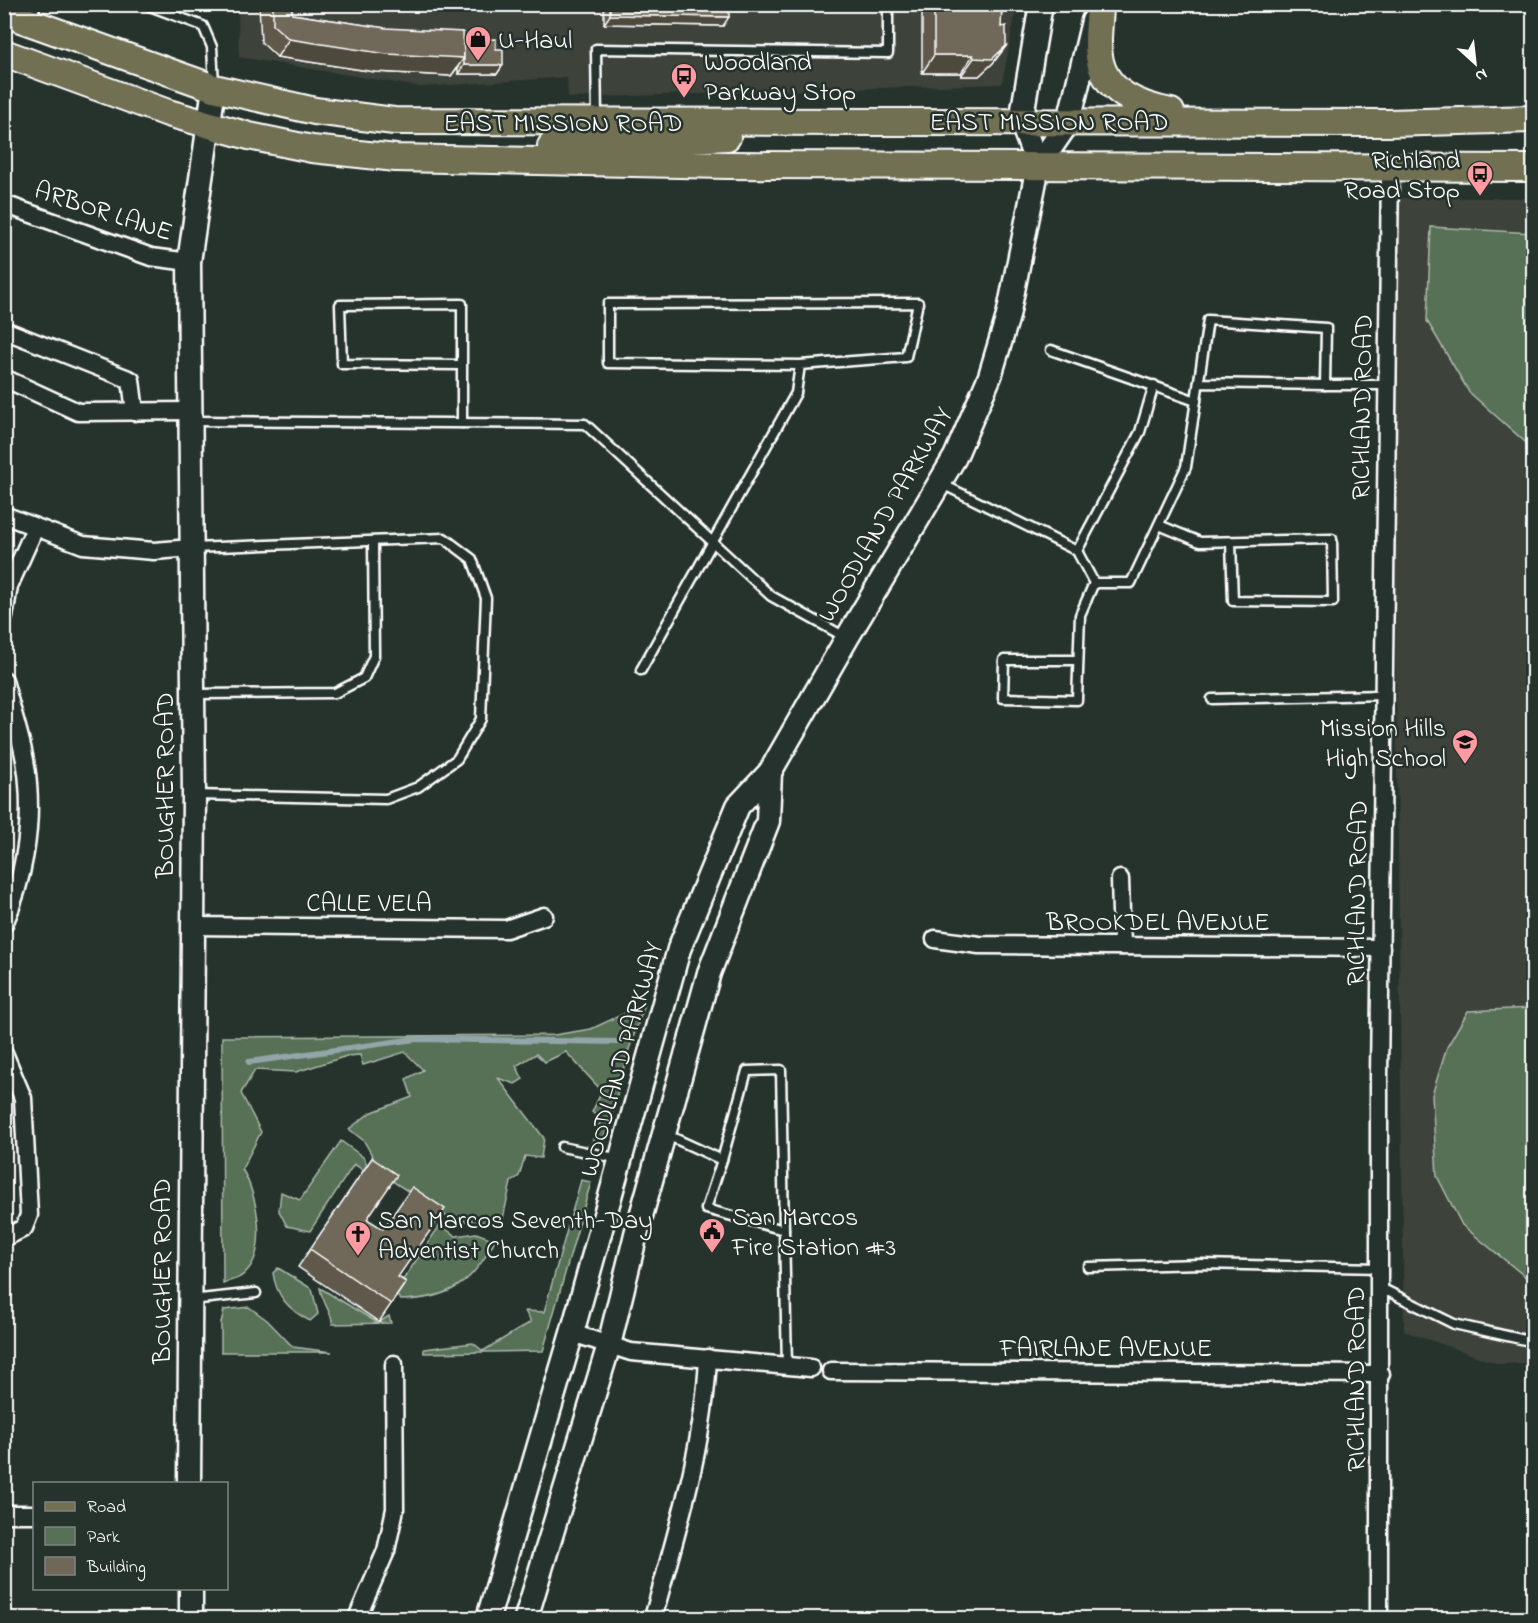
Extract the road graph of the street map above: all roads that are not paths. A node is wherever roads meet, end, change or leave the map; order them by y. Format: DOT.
graph roads {
  1 [pos="144,4"];
  2 [pos="888,4"];
  3 [pos="1041,4"];
  4 [pos="1098,4"];
  5 [pos="4,13"];
  6 [pos="33,13"];
  7 [pos="4,53"];
  8 [pos="214,88"];
  9 [pos="1533,119"];
  10 [pos="763,120"];
  11 [pos="1069,121"];
  12 [pos="597,122"];
  13 [pos="1021,122"];
  14 [pos="1218,122"];
  15 [pos="209,125"];
  16 [pos="475,160"];
  17 [pos="1038,166"];
  18 [pos="1390,168"];
  19 [pos="1533,168"];
  20 [pos="4,204"];
  21 [pos="189,262"];
  22 [pos="4,330"];
  23 [pos="1051,350"];
  24 [pos="462,365"];
  25 [pos="800,365"];
  26 [pos="4,378"];
  27 [pos="1199,383"];
  28 [pos="1154,385"];
  29 [pos="1325,385"];
  30 [pos="1387,385"];
  31 [pos="1196,401"];
  32 [pos="135,412"];
  33 [pos="191,416"];
  34 [pos="462,423"];
  35 [pos="940,483"];
  36 [pos="4,515"];
  37 [pos="1159,525"];
  38 [pos="35,528"];
  39 [pos="373,542"];
  40 [pos="1231,542"];
  41 [pos="714,543"];
  42 [pos="192,548"];
  43 [pos="1077,551"];
  44 [pos="1094,583"];
  45 [pos="4,617"];
  46 [pos="847,638"];
  47 [pos="1078,660"];
  48 [pos="641,670"];
  49 [pos="4,680"];
  50 [pos="193,694"];
  51 [pos="1384,695"];
  52 [pos="1212,699"];
  53 [pos="770,772"];
  54 [pos="194,795"];
  55 [pos="1120,879"];
  56 [pos="544,916"];
  57 [pos="4,924"];
  58 [pos="192,926"];
  59 [pos="935,939"];
  60 [pos="1122,946"];
  61 [pos="1381,948"];
  62 [pos="4,1053"];
  63 [pos="665,1134"];
  64 [pos="562,1147"];
  65 [pos="621,1159"];
  66 [pos="722,1160"];
  67 [pos="784,1230"];
  68 [pos="4,1238"];
  69 [pos="1088,1267"];
  70 [pos="1381,1268"];
  71 [pos="1381,1288"];
  72 [pos="256,1293"];
  73 [pos="190,1300"];
  74 [pos="572,1333"];
  75 [pos="1533,1342"];
  76 [pos="609,1345"];
  77 [pos="708,1358"];
  78 [pos="394,1364"];
  79 [pos="788,1366"];
  80 [pos="811,1368"];
  81 [pos="831,1371"];
  82 [pos="1381,1374"];
  83 [pos="189,1482"];
  84 [pos="4,1514"];
  85 [pos="33,1514"];
  86 [pos="190,1590"];
  87 [pos="191,1618"];
  88 [pos="357,1618"];
  89 [pos="488,1618"];
  90 [pos="526,1618"];
  91 [pos="653,1618"];
  92 [pos="1379,1618"];
  1 -- 8 [label="lane"];
  2 -- 12 [label="lane"];
  3 -- 13 [label="main road"];
  4 -- 11 [label="main road, WOODLAND PARKWAY"];
  4 -- 14 [label="main road"];
  5 -- 6 [label="main road, EAST MISSION ROAD"];
  6 -- 8 [label="main road, EAST MISSION ROAD"];
  7 -- 15 [label="main road, EAST MISSION ROAD"];
  8 -- 12 [label="main road, EAST MISSION ROAD"];
  8 -- 15 [label="main road, BOUGHER ROAD"];
  9 -- 14 [label="main road, EAST MISSION ROAD"];
  10 -- 12 [label="main road, EAST MISSION ROAD"];
  10 -- 13 [label="main road, EAST MISSION ROAD"];
  10 -- 16 [label="main road"];
  11 -- 13 [label="main road, EAST MISSION ROAD"];
  11 -- 14 [label="main road, EAST MISSION ROAD"];
  11 -- 17 [label="main road, WOODLAND PARKWAY"];
  13 -- 17 [label="main road"];
  15 -- 16 [label="main road, EAST MISSION ROAD"];
  15 -- 21 [label="main road, BOUGHER ROAD"];
  16 -- 17 [label="main road, EAST MISSION ROAD"];
  17 -- 18 [label="main road, EAST MISSION ROAD"];
  17 -- 35 [label="main road, WOODLAND PARKWAY"];
  18 -- 19 [label="main road, EAST MISSION ROAD"];
  18 -- 30 [label="street, RICHLAND ROAD"];
  20 -- 21 [label="street, ARBOR LANE"];
  21 -- 33 [label="main road, BOUGHER ROAD"];
  22 -- 32 [label="street"];
  23 -- 28 [label="lane"];
  24 -- 24 [label="lane"];
  24 -- 34 [label="lane"];
  25 -- 25 [label="lane"];
  25 -- 41 [label="lane"];
  26 -- 32 [label="street"];
  27 -- 29 [label="lane"];
  27 -- 29 [label="lane"];
  27 -- 31 [label="lane"];
  28 -- 31 [label="lane"];
  28 -- 43 [label="lane"];
  29 -- 30 [label="lane"];
  30 -- 51 [label="street, RICHLAND ROAD"];
  31 -- 37 [label="lane"];
  32 -- 33 [label="street"];
  33 -- 34 [label="lane"];
  33 -- 42 [label="main road, BOUGHER ROAD"];
  34 -- 41 [label="lane"];
  35 -- 43 [label="lane"];
  35 -- 46 [label="main road, WOODLAND PARKWAY"];
  36 -- 38 [label="street"];
  37 -- 40 [label="lane"];
  37 -- 44 [label="lane"];
  38 -- 42 [label="street"];
  38 -- 45 [label="street"];
  39 -- 42 [label="lane"];
  39 -- 50 [label="lane"];
  39 -- 54 [label="lane"];
  40 -- 40 [label="lane"];
  41 -- 46 [label="lane"];
  41 -- 48 [label="lane"];
  42 -- 50 [label="main road, BOUGHER ROAD"];
  43 -- 44 [label="lane"];
  44 -- 47 [label="lane"];
  46 -- 53 [label="main road, WOODLAND PARKWAY"];
  47 -- 47 [label="lane"];
  49 -- 57 [label="street"];
  50 -- 54 [label="main road, BOUGHER ROAD"];
  51 -- 52 [label="lane"];
  51 -- 61 [label="street, RICHLAND ROAD"];
  53 -- 63 [label="main road, WOODLAND PARKWAY"];
  53 -- 65 [label="main road, WOODLAND PARKWAY"];
  54 -- 58 [label="main road, BOUGHER ROAD"];
  55 -- 60 [label="street"];
  56 -- 58 [label="street, CALLE VELA"];
  58 -- 73 [label="main road, BOUGHER ROAD"];
  59 -- 60 [label="street, BROOKDEL AVENUE"];
  60 -- 61 [label="street, BROOKDEL AVENUE"];
  61 -- 70 [label="street, RICHLAND ROAD"];
  62 -- 68 [label="street"];
  63 -- 66 [label="lane"];
  63 -- 76 [label="main road, WOODLAND PARKWAY"];
  64 -- 65 [label="lane"];
  65 -- 74 [label="main road, WOODLAND PARKWAY"];
  66 -- 67 [label="lane"];
  66 -- 67 [label="lane"];
  67 -- 79 [label="lane"];
  69 -- 70 [label="lane"];
  70 -- 71 [label="street, RICHLAND ROAD"];
  71 -- 75 [label="lane"];
  71 -- 82 [label="street, RICHLAND ROAD"];
  72 -- 73 [label="lane"];
  73 -- 83 [label="main road, BOUGHER ROAD"];
  74 -- 76 [label="street"];
  74 -- 89 [label="main road, WOODLAND PARKWAY"];
  76 -- 77 [label="street"];
  76 -- 90 [label="main road, WOODLAND PARKWAY"];
  77 -- 79 [label="street"];
  77 -- 91 [label="street"];
  78 -- 88 [label="street"];
  79 -- 80 [label="street"];
  81 -- 82 [label="street, FAIRLANE AVENUE"];
  82 -- 92 [label="street, RICHLAND ROAD"];
  84 -- 85 [label="street"];
  86 -- 87 [label="main road"];
}
